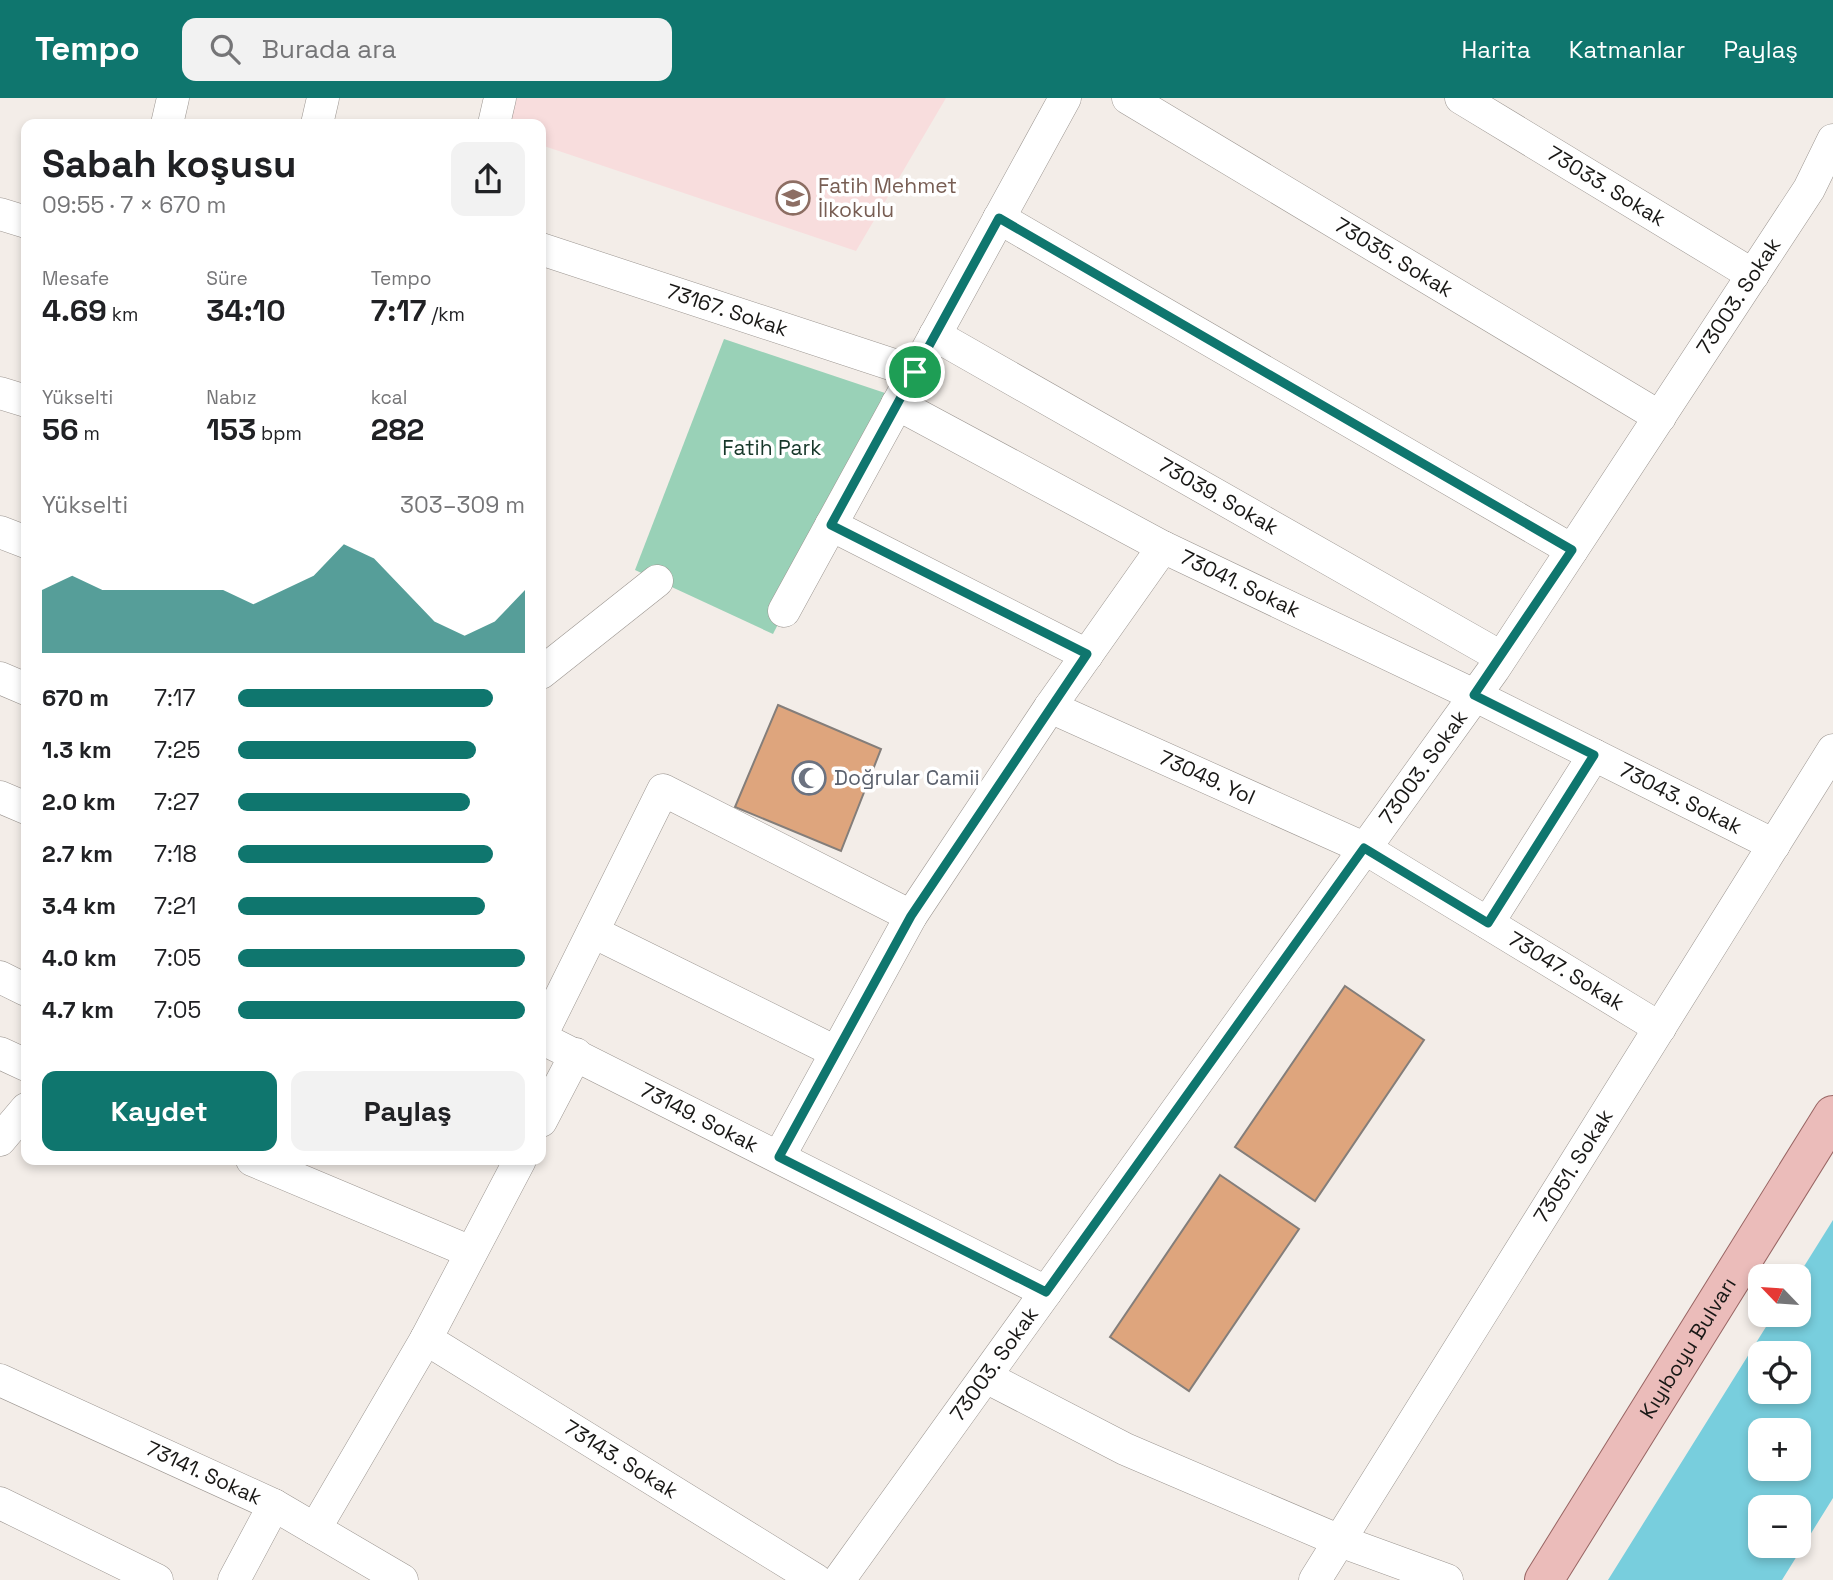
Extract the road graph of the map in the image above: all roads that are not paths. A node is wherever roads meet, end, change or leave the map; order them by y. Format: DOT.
graph roads {
  1 [pos="173,98"];
  2 [pos="323,98"];
  3 [pos="500,98"];
  4 [pos="1065,98"];
  5 [pos="1128,98"];
  6 [pos="1461,98"];
  7 [pos="168,119"];
  8 [pos="318,119"];
  9 [pos="495,119"];
  10 [pos="1833,140"];
  11 [pos="1821,195"];
  12 [pos="0,214"];
  13 [pos="999,218"];
  14 [pos="21,220"];
  15 [pos="546,251"];
  16 [pos="1753,275"];
  17 [pos="935,335"];
  18 [pos="915,372"];
  19 [pos="0,393"];
  20 [pos="21,399"];
  21 [pos="897,404"];
  22 [pos="1660,417"];
  23 [pos="831,525"];
  24 [pos="0,532"];
  25 [pos="21,540"];
  26 [pos="1163,547"];
  27 [pos="1572,550"];
  28 [pos="657,581"];
  29 [pos="784,611"];
  30 [pos="1087,654"];
  31 [pos="1501,657"];
  32 [pos="546,669"];
  33 [pos="0,678"];
  34 [pos="21,687"];
  35 [pos="1474,695"];
  36 [pos="1050,706"];
  37 [pos="1833,750"];
  38 [pos="1594,755"];
  39 [pos="0,797"];
  40 [pos="21,806"];
  41 [pos="1774,845"];
  42 [pos="1364,848"];
  43 [pos="911,916"];
  44 [pos="1488,923"];
  45 [pos="593,932"];
  46 [pos="0,977"];
  47 [pos="21,988"];
  48 [pos="546,1027"];
  49 [pos="1660,1028"];
  50 [pos="546,1039"];
  51 [pos="836,1052"];
  52 [pos="0,1053"];
  53 [pos="576,1054"];
  54 [pos="21,1063"];
  55 [pos="546,1111"];
  56 [pos="21,1115"];
  57 [pos="1833,1115"];
  58 [pos="0,1140"];
  59 [pos="779,1157"];
  60 [pos="264,1165"];
  61 [pos="517,1165"];
  62 [pos="471,1252"];
  63 [pos="1046,1292"];
  64 [pos="426,1339"];
  65 [pos="986,1377"];
  66 [pos="0,1380"];
  67 [pos="0,1503"];
  68 [pos="274,1505"];
  69 [pos="315,1529"];
  70 [pos="1340,1541"];
  71 [pos="157,1580"];
  72 [pos="234,1580"];
  73 [pos="402,1580"];
  74 [pos="816,1580"];
  75 [pos="839,1580"];
  76 [pos="1315,1580"];
  77 [pos="1447,1580"];
  78 [pos="1544,1580"];
  1 -- 7 [label="street"];
  2 -- 8 [label="street"];
  3 -- 9 [label="street"];
  4 -- 13 [label="street"];
  5 -- 22 [label="street, 73035. Sokak"];
  6 -- 16 [label="street, 73033. Sokak"];
  10 -- 11 [label="street, 73003. Sokak"];
  11 -- 16 [label="street, 73003. Sokak"];
  12 -- 14 [label="street"];
  13 -- 17 [label="street"];
  13 -- 27 [label="street"];
  15 -- 18 [label="street, 73167. Sokak"];
  16 -- 22 [label="street, 73003. Sokak"];
  17 -- 18 [label="street"];
  17 -- 31 [label="street, 73039. Sokak"];
  18 -- 21 [label="street"];
  19 -- 20 [label="street"];
  21 -- 23 [label="street"];
  21 -- 26 [label="street"];
  22 -- 27 [label="street, 73003. Sokak"];
  23 -- 29 [label="street"];
  23 -- 30 [label="street"];
  24 -- 25 [label="street"];
  26 -- 30 [label="street, 73041. Sokak"];
  26 -- 35 [label="street, 73041. Sokak"];
  27 -- 31 [label="street, 73003. Sokak"];
  28 -- 32 [label="street"];
  30 -- 36 [label="street, 73041. Sokak"];
  31 -- 35 [label="street, 73003. Sokak"];
  33 -- 34 [label="street"];
  35 -- 38 [label="street, 73043. Sokak"];
  35 -- 42 [label="street, 73003. Sokak"];
  36 -- 42 [label="street, 73049. Yol"];
  36 -- 43 [label="street, 73041. Sokak"];
  37 -- 41 [label="street, 73051. Sokak"];
  38 -- 41 [label="street, 73043. Sokak"];
  38 -- 44 [label="street"];
  39 -- 40 [label="street"];
  41 -- 49 [label="street, 73051. Sokak"];
  42 -- 44 [label="street, 73047. Sokak"];
  42 -- 63 [label="street, 73003. Sokak"];
  43 -- 45 [label="street"];
  43 -- 51 [label="street, 73041. Sokak"];
  44 -- 49 [label="street, 73047. Sokak"];
  45 -- 48 [label="street"];
  45 -- 51 [label="street"];
  46 -- 47 [label="street"];
  49 -- 70 [label="street, 73051. Sokak"];
  50 -- 53 [label="street, 73149. Sokak"];
  51 -- 59 [label="street, 73041. Sokak"];
  52 -- 54 [label="street"];
  53 -- 55 [label="street"];
  53 -- 59 [label="street, 73149. Sokak"];
  56 -- 58 [label="street"];
  57 -- 78 [label="main road, Kıyıboyu Bulvarı"];
  59 -- 63 [label="street, 73149. Sokak"];
  60 -- 62 [label="street"];
  61 -- 62 [label="street"];
  62 -- 64 [label="street"];
  63 -- 65 [label="street, 73003. Sokak"];
  64 -- 69 [label="street"];
  64 -- 74 [label="street, 73143. Sokak"];
  65 -- 70 [label="street"];
  65 -- 75 [label="street, 73003. Sokak"];
  66 -- 68 [label="street, 73141. Sokak"];
  67 -- 71 [label="street"];
  68 -- 69 [label="street, 73141. Sokak"];
  68 -- 72 [label="street"];
  69 -- 73 [label="street, 73141. Sokak"];
  70 -- 76 [label="street, 73051. Sokak"];
  70 -- 77 [label="street"];
}
